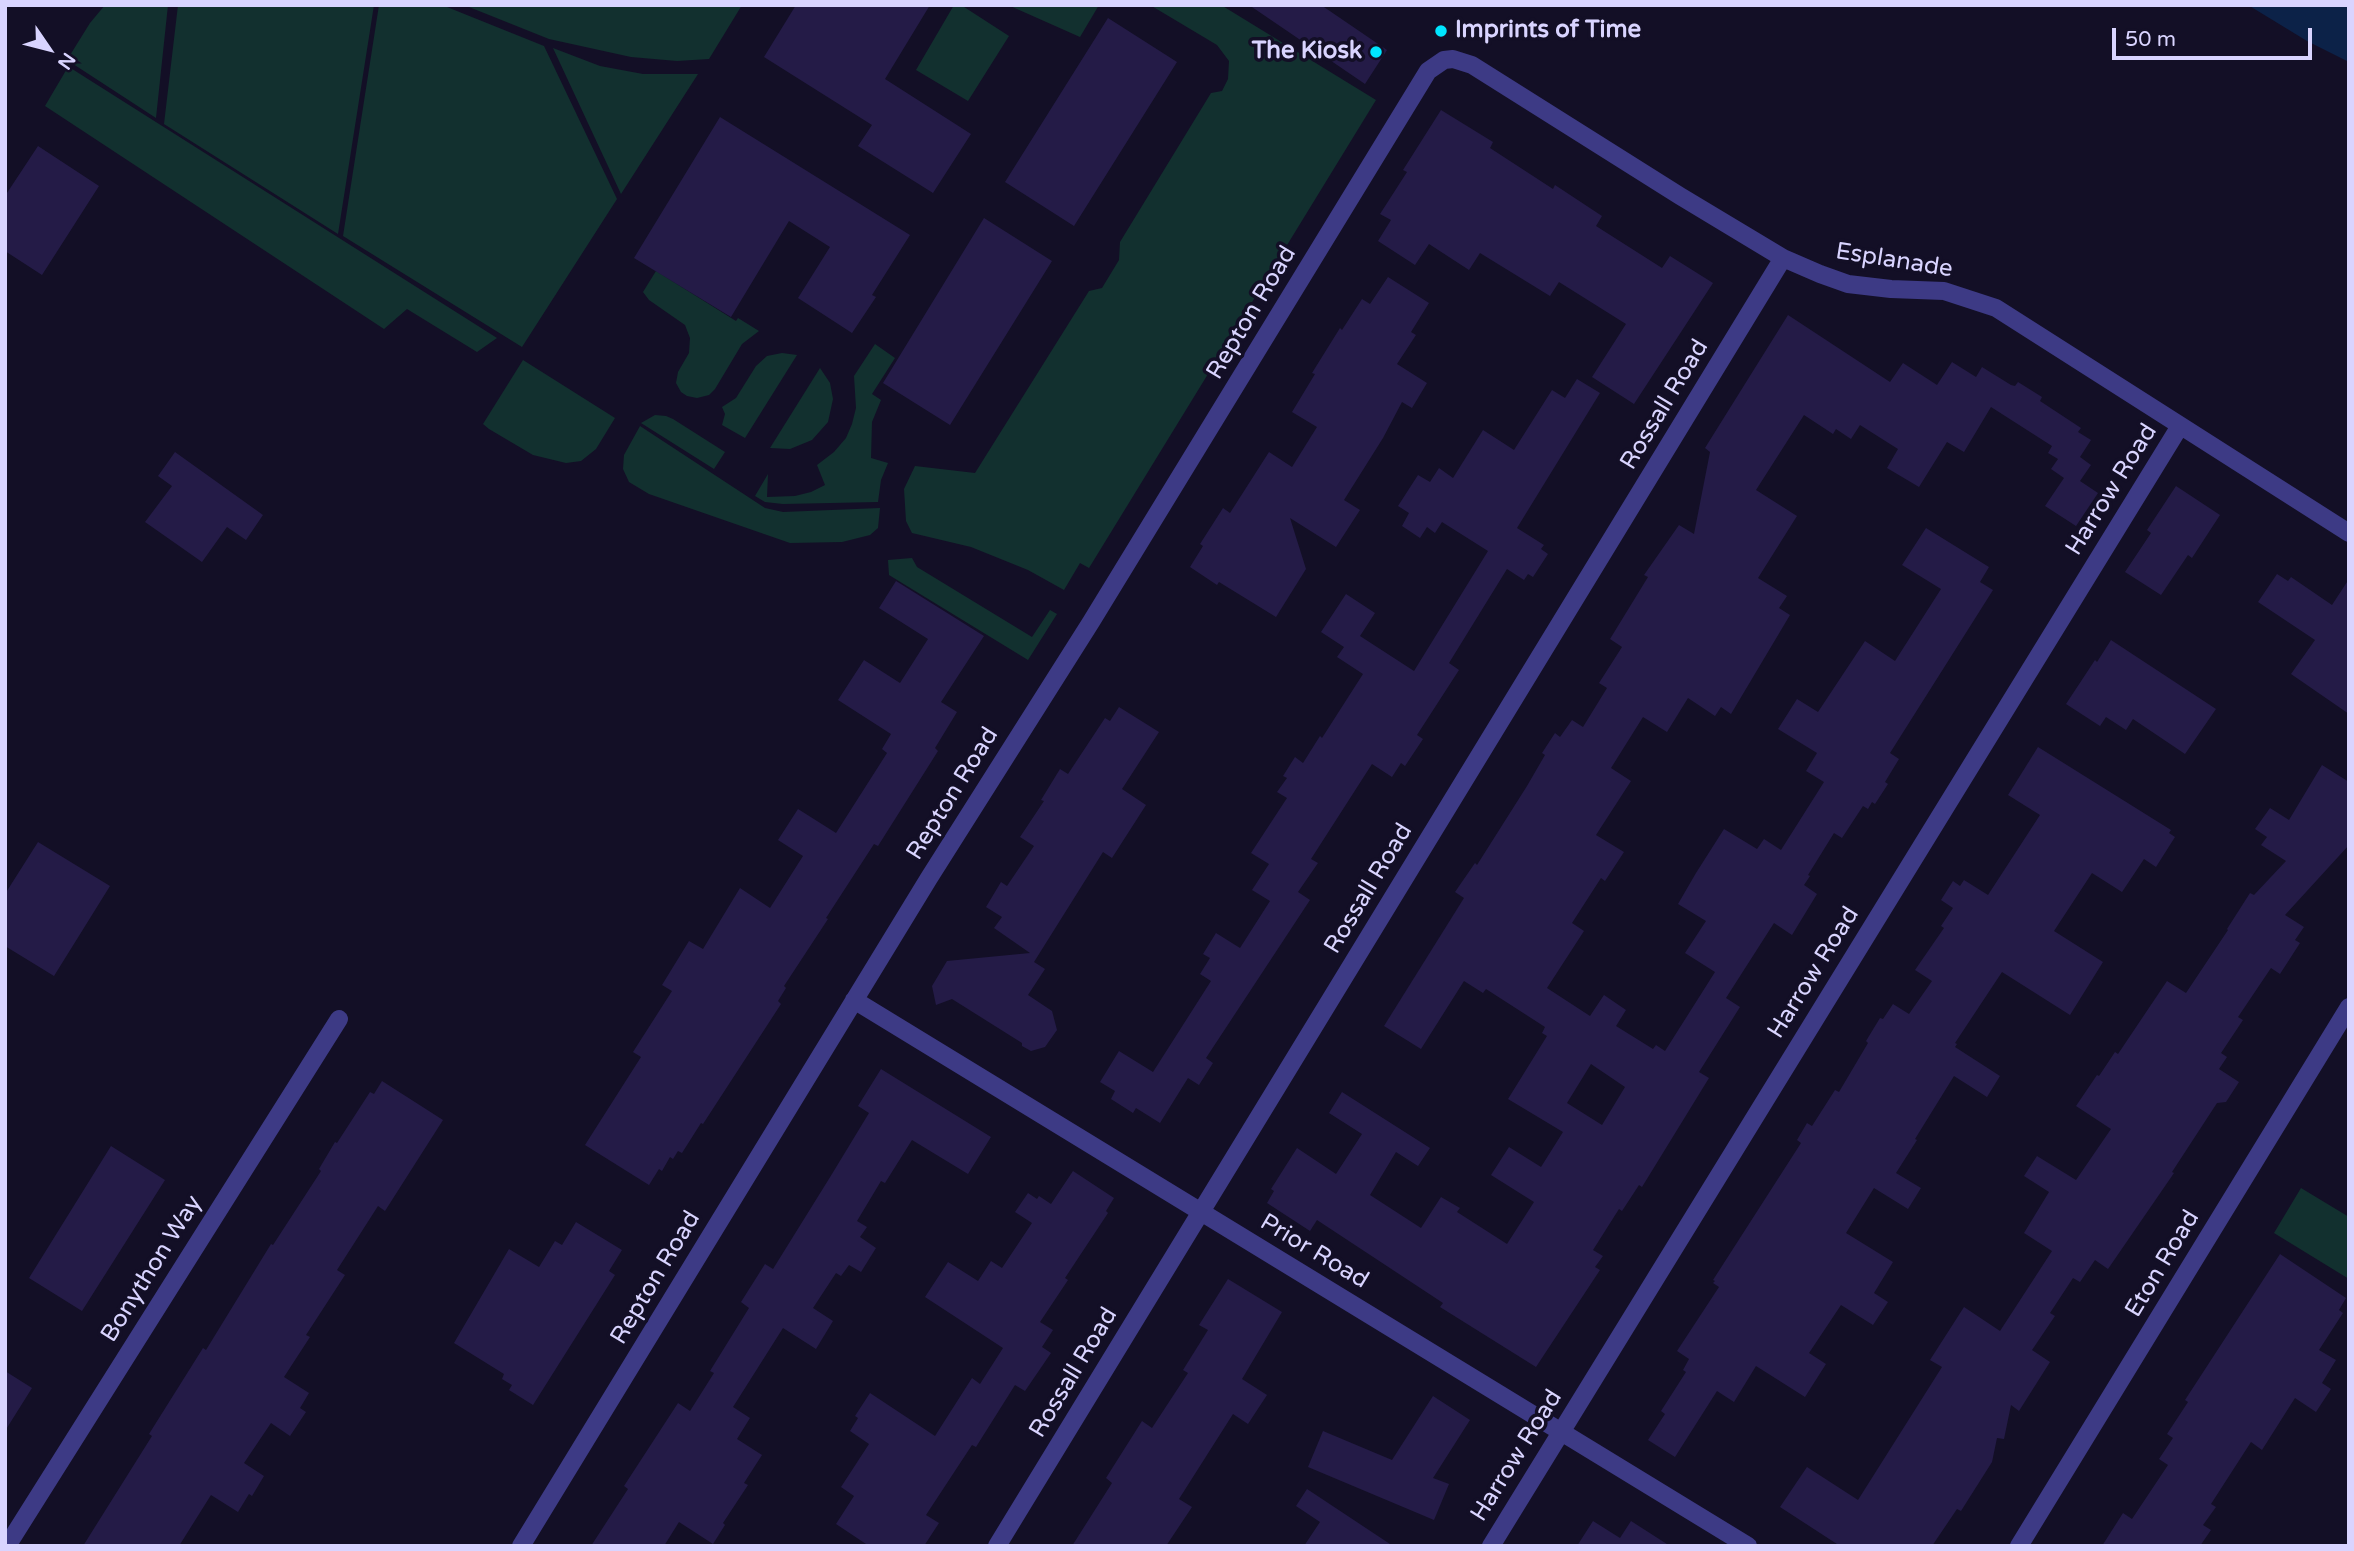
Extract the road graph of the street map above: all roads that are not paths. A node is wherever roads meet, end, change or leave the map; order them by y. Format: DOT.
graph roads {
  1 [pos="1429,71"];
  2 [pos="1783,258"];
  3 [pos="2180,426"];
  4 [pos="2349,533"];
  5 [pos="854,1000"];
  6 [pos="2349,1007"];
  7 [pos="338,1019"];
  8 [pos="1200,1212"];
  9 [pos="1561,1432"];
  10 [pos="7,1546"];
  11 [pos="521,1546"];
  12 [pos="997,1546"];
  13 [pos="1491,1546"];
  14 [pos="1748,1546"];
  15 [pos="2020,1546"];
  1 -- 2 [label="street, Esplanade"];
  1 -- 5 [label="street, Repton Road"];
  2 -- 3 [label="street, Esplanade"];
  2 -- 8 [label="street, Rossall Road"];
  3 -- 4 [label="street, Esplanade"];
  3 -- 9 [label="street, Harrow Road"];
  5 -- 8 [label="street, Prior Road"];
  5 -- 11 [label="street, Repton Road"];
  6 -- 15 [label="street, Eton Road"];
  7 -- 10 [label="street, Bonython Way"];
  8 -- 9 [label="street, Prior Road"];
  8 -- 12 [label="street, Rossall Road"];
  9 -- 13 [label="street, Harrow Road"];
  9 -- 14 [label="street, Prior Road"];
}
